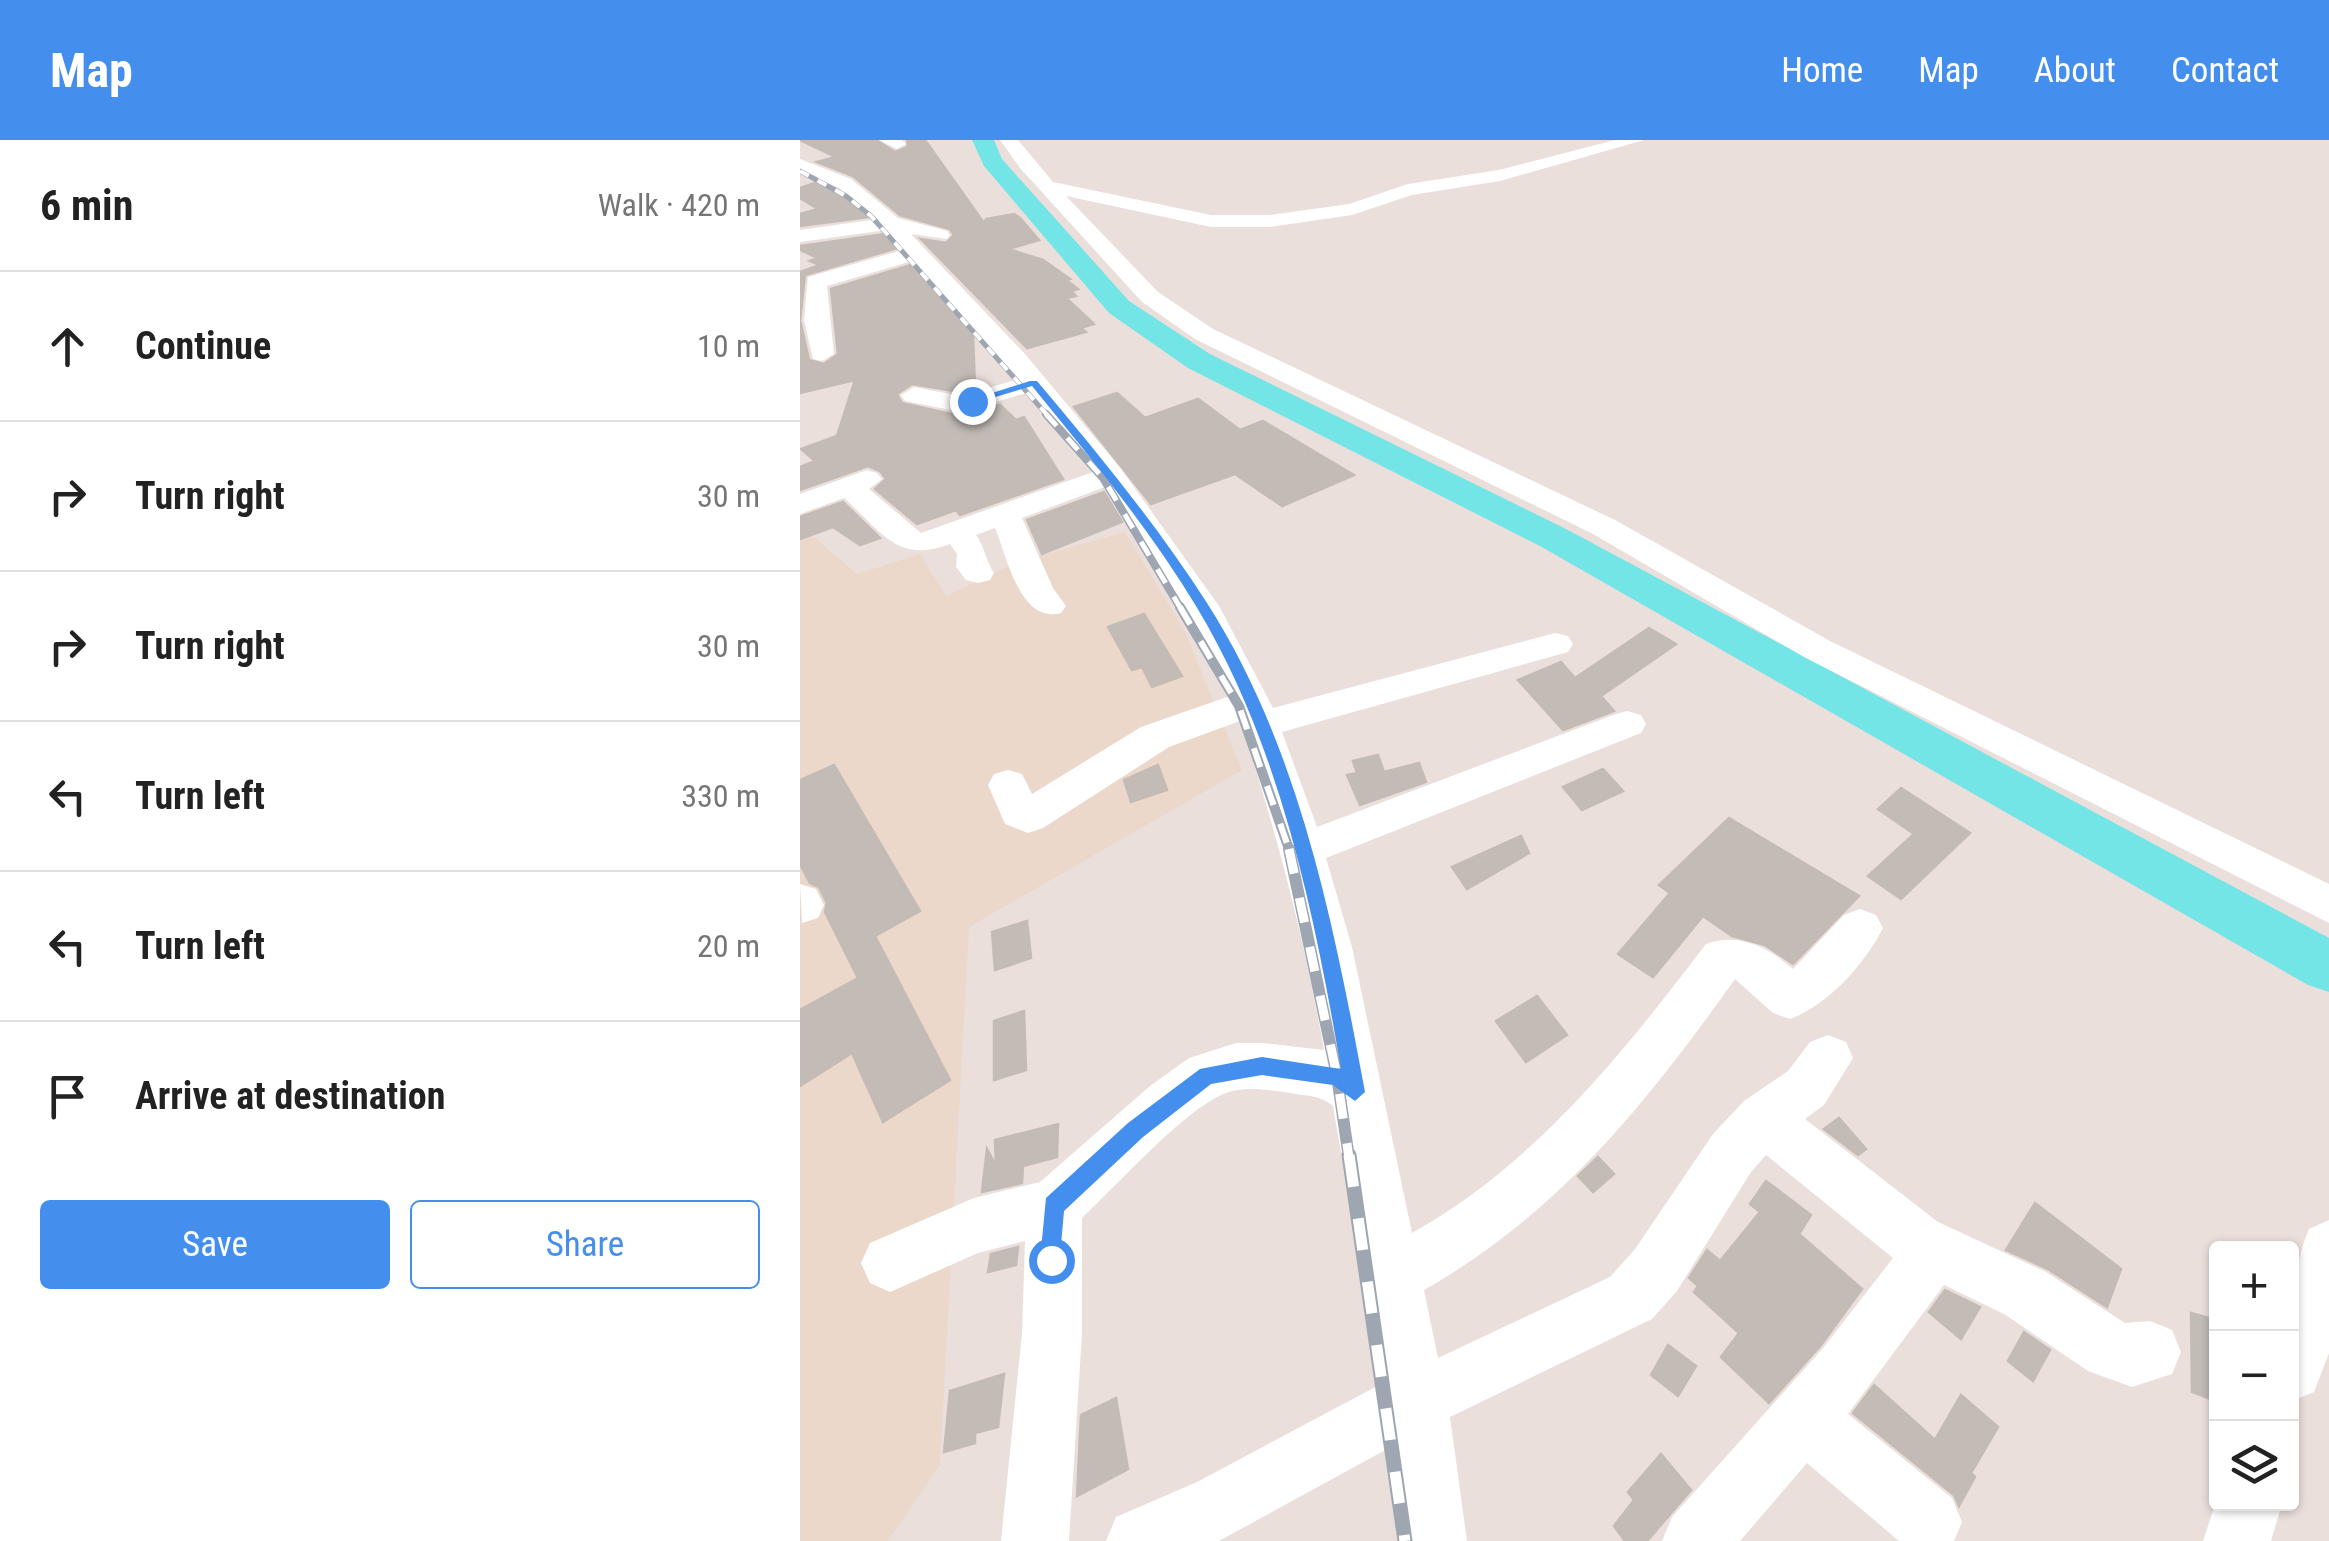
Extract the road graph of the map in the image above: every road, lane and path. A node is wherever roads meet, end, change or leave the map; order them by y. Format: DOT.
graph roads {
  1 [pos="1009,140"];
  2 [pos="1636,140"];
  3 [pos="800,164"];
  4 [pos="1047,186"];
  5 [pos="800,236"];
  6 [pos="916,237"];
  7 [pos="808,322"];
  8 [pos="822,354"];
  9 [pos="1034,383"];
  10 [pos="914,394"];
  11 [pos="1110,475"];
  12 [pos="802,501"];
  13 [pos="1005,514"];
  14 [pos="958,532"];
  15 [pos="978,573"];
  16 [pos="1049,606"];
  17 [pos="1554,644"];
  18 [pos="1256,713"];
  19 [pos="1628,724"];
  20 [pos="1008,785"];
  21 [pos="1302,850"];
  22 [pos="2329,905"];
  23 [pos="1860,928"];
  24 [pos="1828,1058"];
  25 [pos="1355,1092"];
  26 [pos="1763,1119"];
  27 [pos="1054,1206"];
  28 [pos="2329,1249"];
  29 [pos="1934,1251"];
  30 [pos="890,1263"];
  31 [pos="1390,1277"];
  32 [pos="2150,1352"];
  33 [pos="2299,1352"];
  34 [pos="1416,1402"];
  35 [pos="1803,1418"];
  36 [pos="2247,1511"];
  37 [pos="1928,1522"];
  38 [pos="1036,1541"];
  39 [pos="1140,1541"];
  40 [pos="1433,1541"];
  41 [pos="1696,1541"];
  42 [pos="2236,1541"];
  1 -- 4 [label="street"];
  2 -- 4 [label="street"];
  3 -- 6 [label="street"];
  4 -- 22 [label="street"];
  5 -- 6 [label="street"];
  6 -- 7 [label="street"];
  6 -- 9 [label="street"];
  7 -- 8 [label="street"];
  9 -- 10 [label="street"];
  9 -- 11 [label="street"];
  11 -- 13 [label="street"];
  11 -- 18 [label="street"];
  12 -- 14 [label="street"];
  13 -- 14 [label="street"];
  13 -- 16 [label="street"];
  14 -- 15 [label="street"];
  17 -- 18 [label="street"];
  18 -- 20 [label="street"];
  18 -- 21 [label="street"];
  19 -- 21 [label="street"];
  21 -- 25 [label="street"];
  23 -- 31 [label="street"];
  24 -- 26 [label="street"];
  25 -- 27 [label="street"];
  25 -- 31 [label="street"];
  26 -- 29 [label="street"];
  26 -- 34 [label="street"];
  27 -- 30 [label="street"];
  27 -- 38 [label="street"];
  28 -- 33 [label="street"];
  29 -- 32 [label="street"];
  29 -- 35 [label="street"];
  31 -- 34 [label="street"];
  34 -- 39 [label="street"];
  34 -- 40 [label="street"];
  35 -- 37 [label="street"];
  35 -- 41 [label="street"];
  36 -- 42 [label="street"];
}
